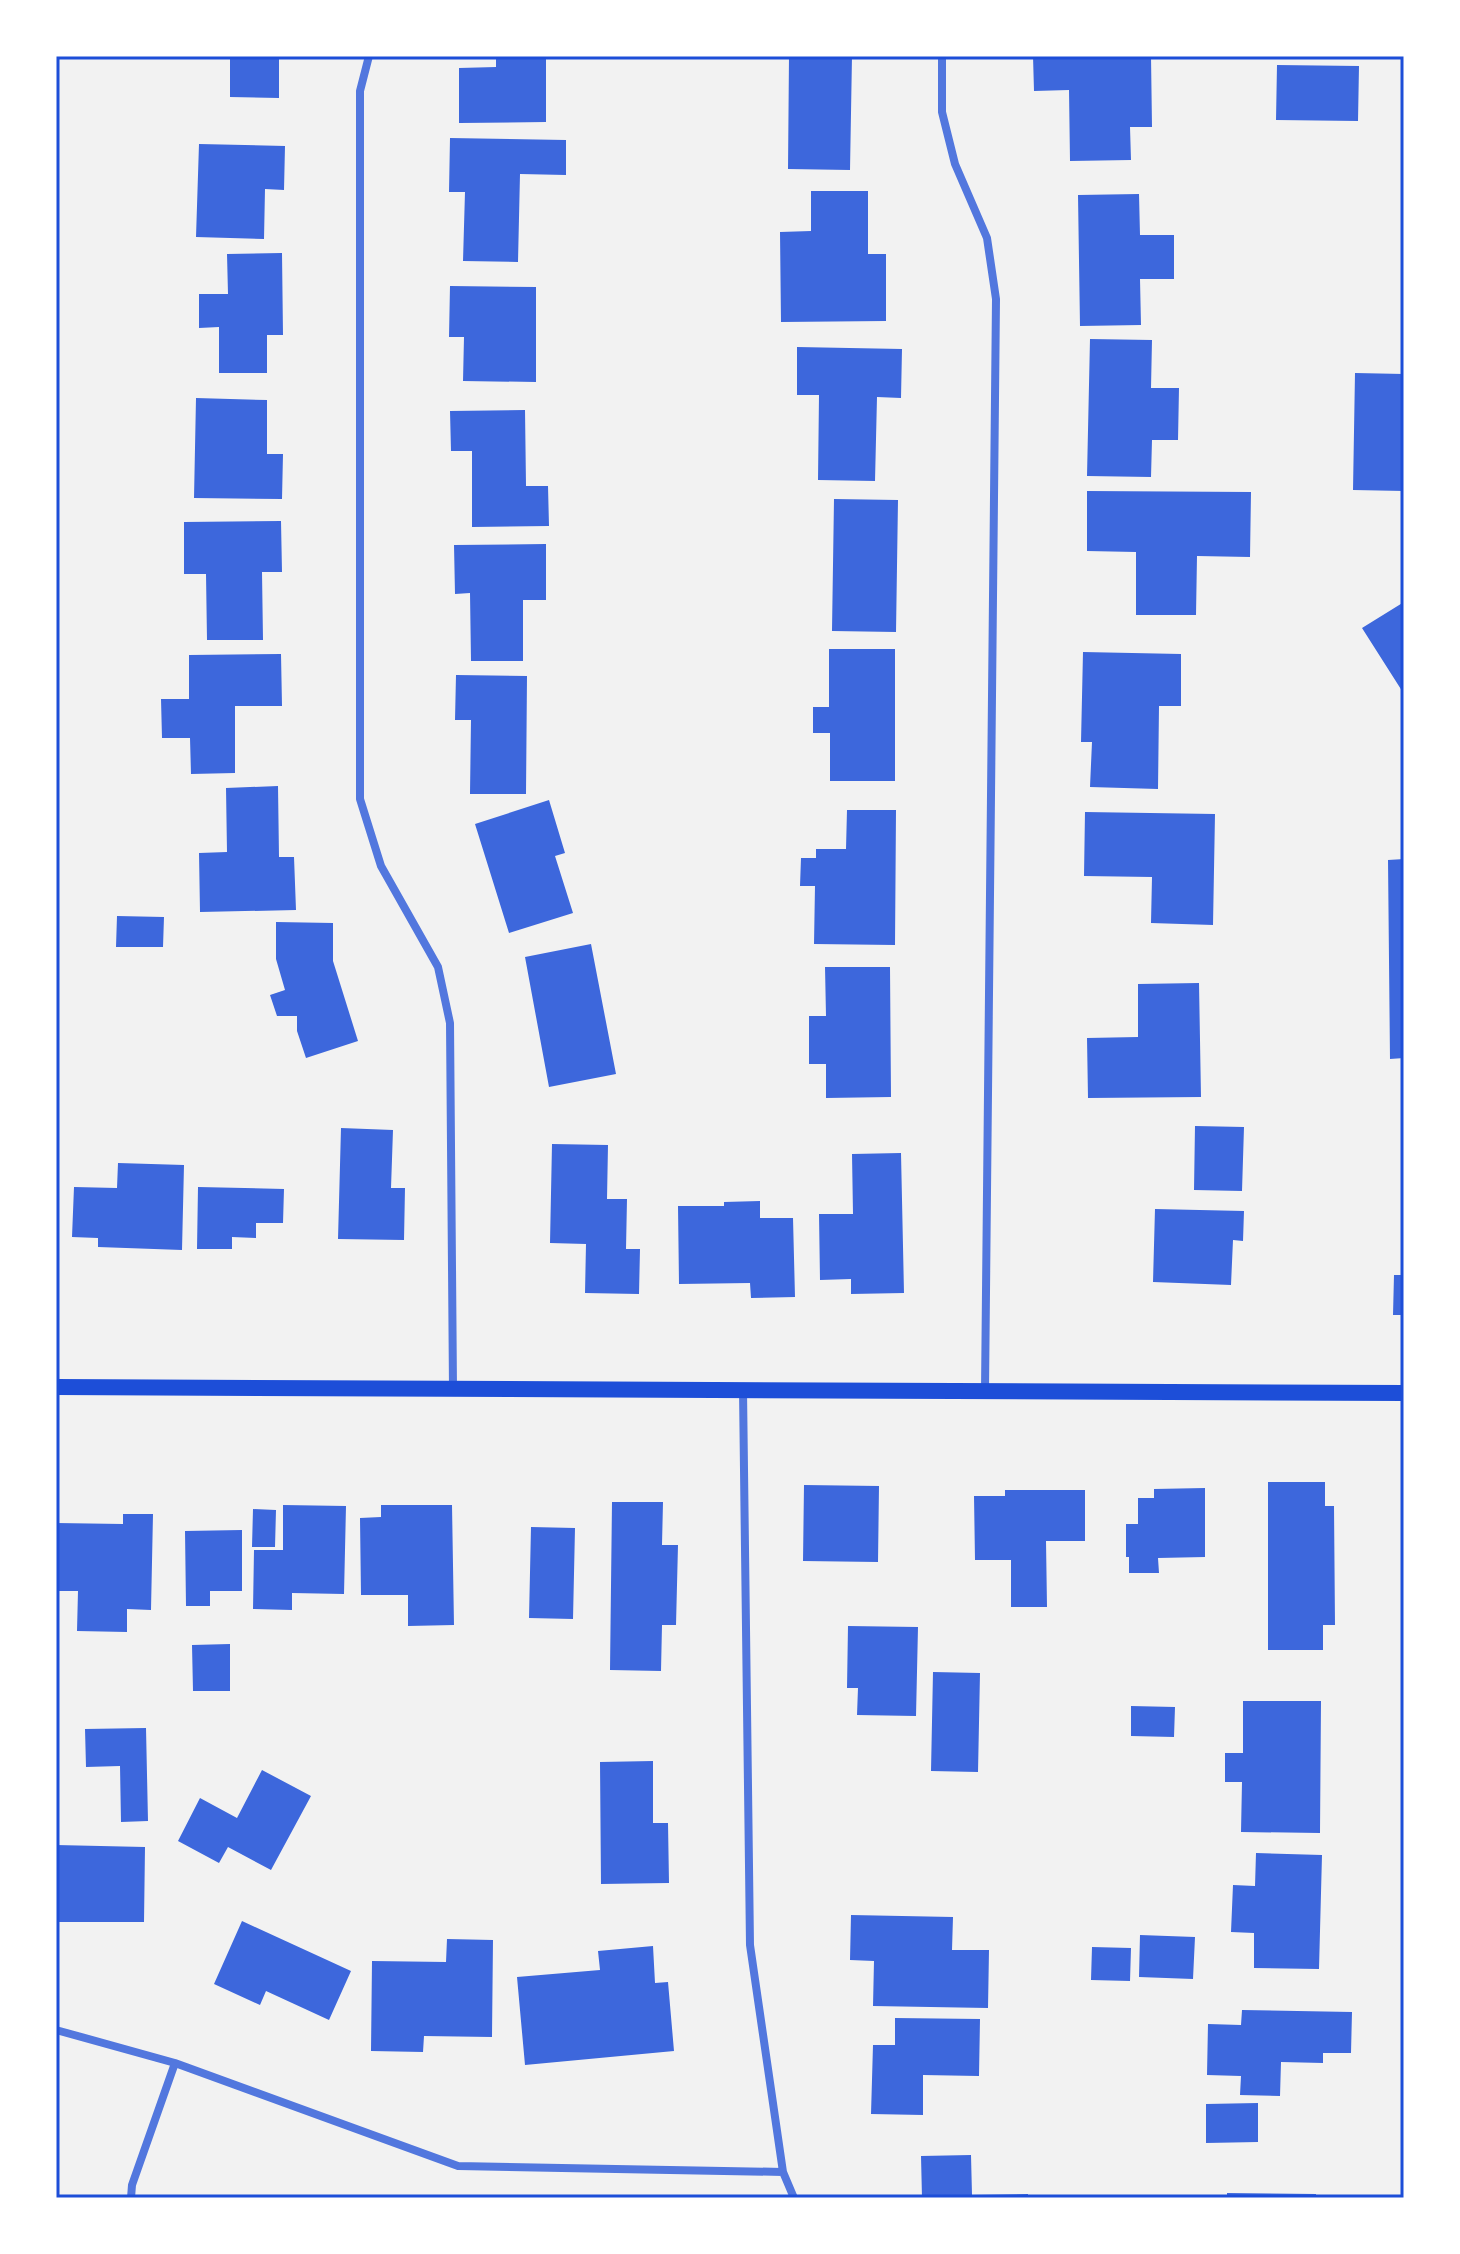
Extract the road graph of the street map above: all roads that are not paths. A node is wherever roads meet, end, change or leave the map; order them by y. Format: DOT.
graph roads {
  1 [pos="369,56"];
  2 [pos="942,56"];
  3 [pos="56,1387"];
  4 [pos="453,1389"];
  5 [pos="743,1390"];
  6 [pos="985,1391"];
  7 [pos="1404,1393"];
  8 [pos="56,2030"];
  9 [pos="175,2063"];
  10 [pos="783,2172"];
  11 [pos="131,2198"];
  12 [pos="794,2198"];
  1 -- 4 [label="street"];
  2 -- 6 [label="street"];
  3 -- 4 [label="main road"];
  4 -- 5 [label="main road"];
  5 -- 6 [label="main road"];
  5 -- 10 [label="street"];
  6 -- 7 [label="main road"];
  8 -- 9 [label="street"];
  9 -- 10 [label="street"];
  9 -- 11 [label="street"];
  10 -- 12 [label="street"];
}
